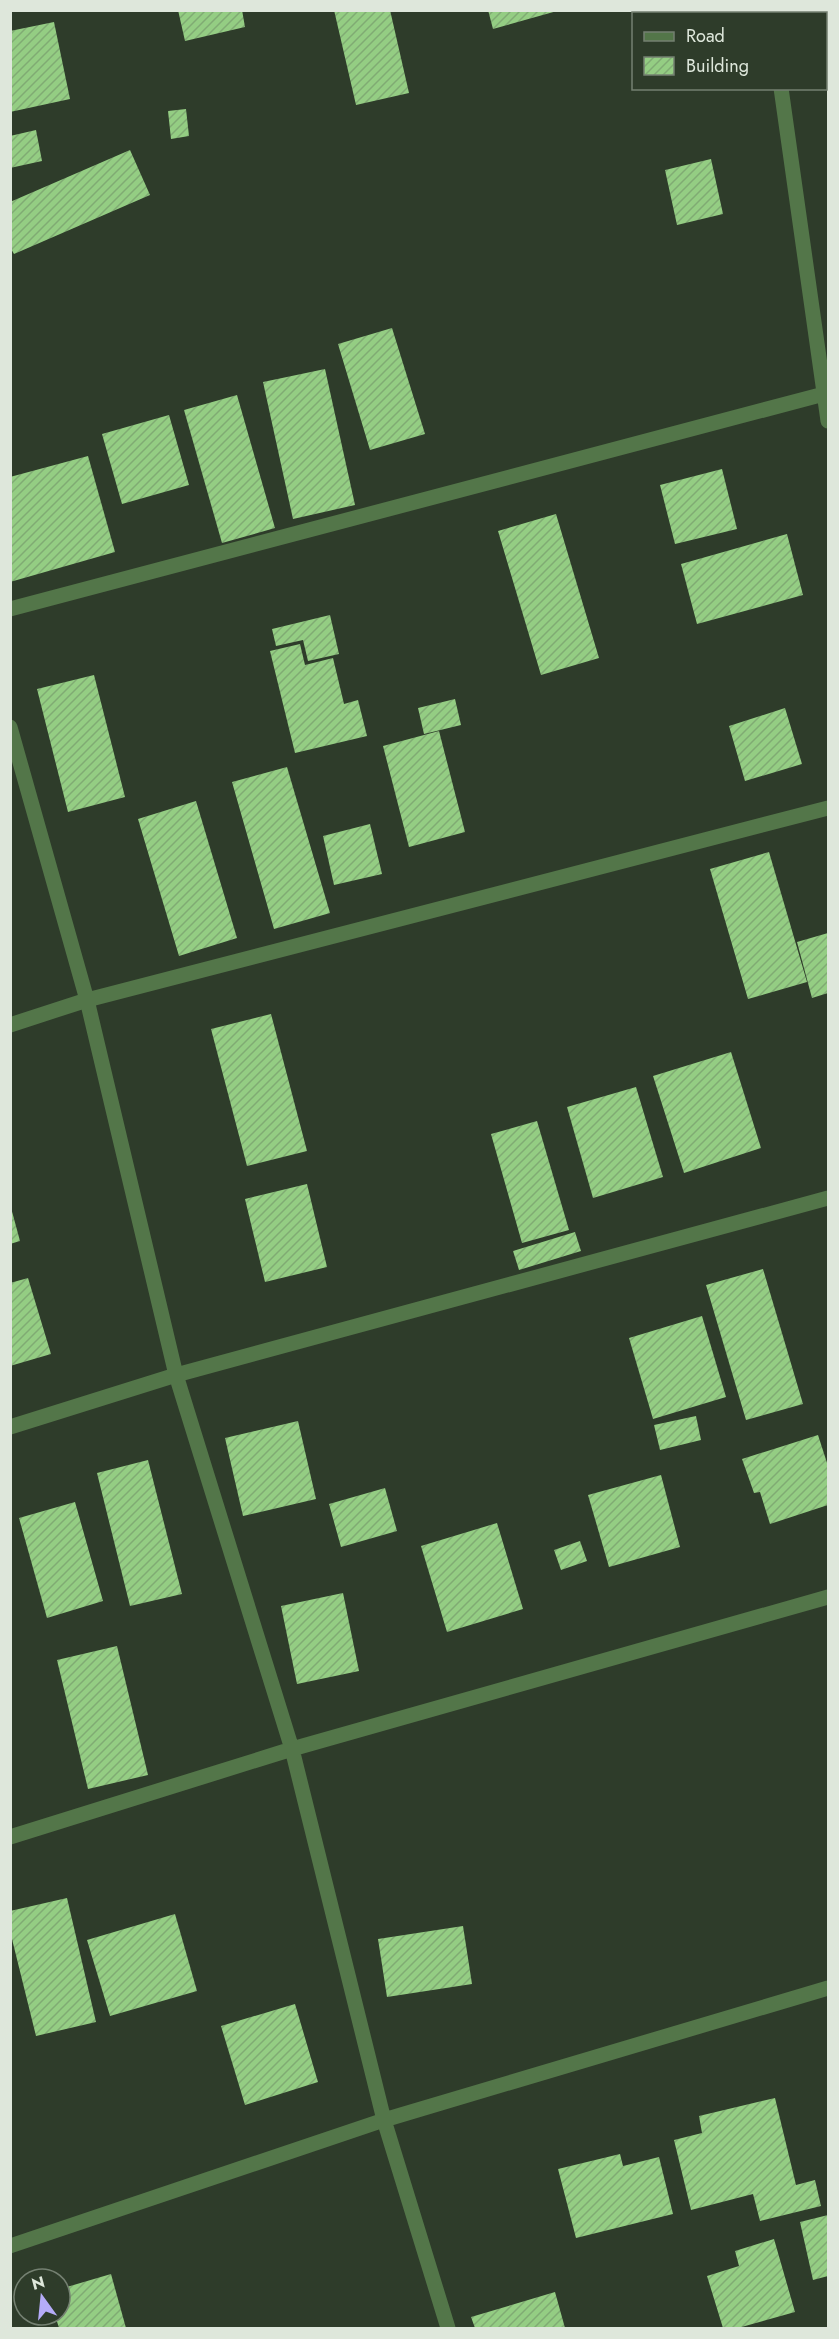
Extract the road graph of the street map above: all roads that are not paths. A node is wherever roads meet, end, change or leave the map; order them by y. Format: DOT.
graph roads {
  1 [pos="781,90"];
  2 [pos="824,362"];
  3 [pos="824,394"];
  4 [pos="828,421"];
  5 [pos="10,609"];
  6 [pos="10,727"];
  7 [pos="828,808"];
  8 [pos="87,1000"];
  9 [pos="10,1025"];
  10 [pos="828,1198"];
  11 [pos="176,1375"];
  12 [pos="10,1427"];
  13 [pos="828,1597"];
  14 [pos="292,1749"];
  15 [pos="10,1837"];
  16 [pos="828,1988"];
  17 [pos="384,2120"];
  18 [pos="10,2246"];
  19 [pos="448,2328"];
  1 -- 2 [label="street"];
  2 -- 3 [label="street"];
  3 -- 4 [label="street"];
  3 -- 5 [label="street"];
  6 -- 8 [label="street"];
  7 -- 8 [label="street"];
  8 -- 9 [label="street"];
  8 -- 11 [label="street"];
  10 -- 11 [label="street"];
  11 -- 12 [label="street"];
  11 -- 14 [label="street"];
  13 -- 14 [label="street"];
  14 -- 15 [label="street"];
  14 -- 17 [label="street"];
  16 -- 17 [label="street"];
  17 -- 18 [label="street"];
  17 -- 19 [label="street"];
}
